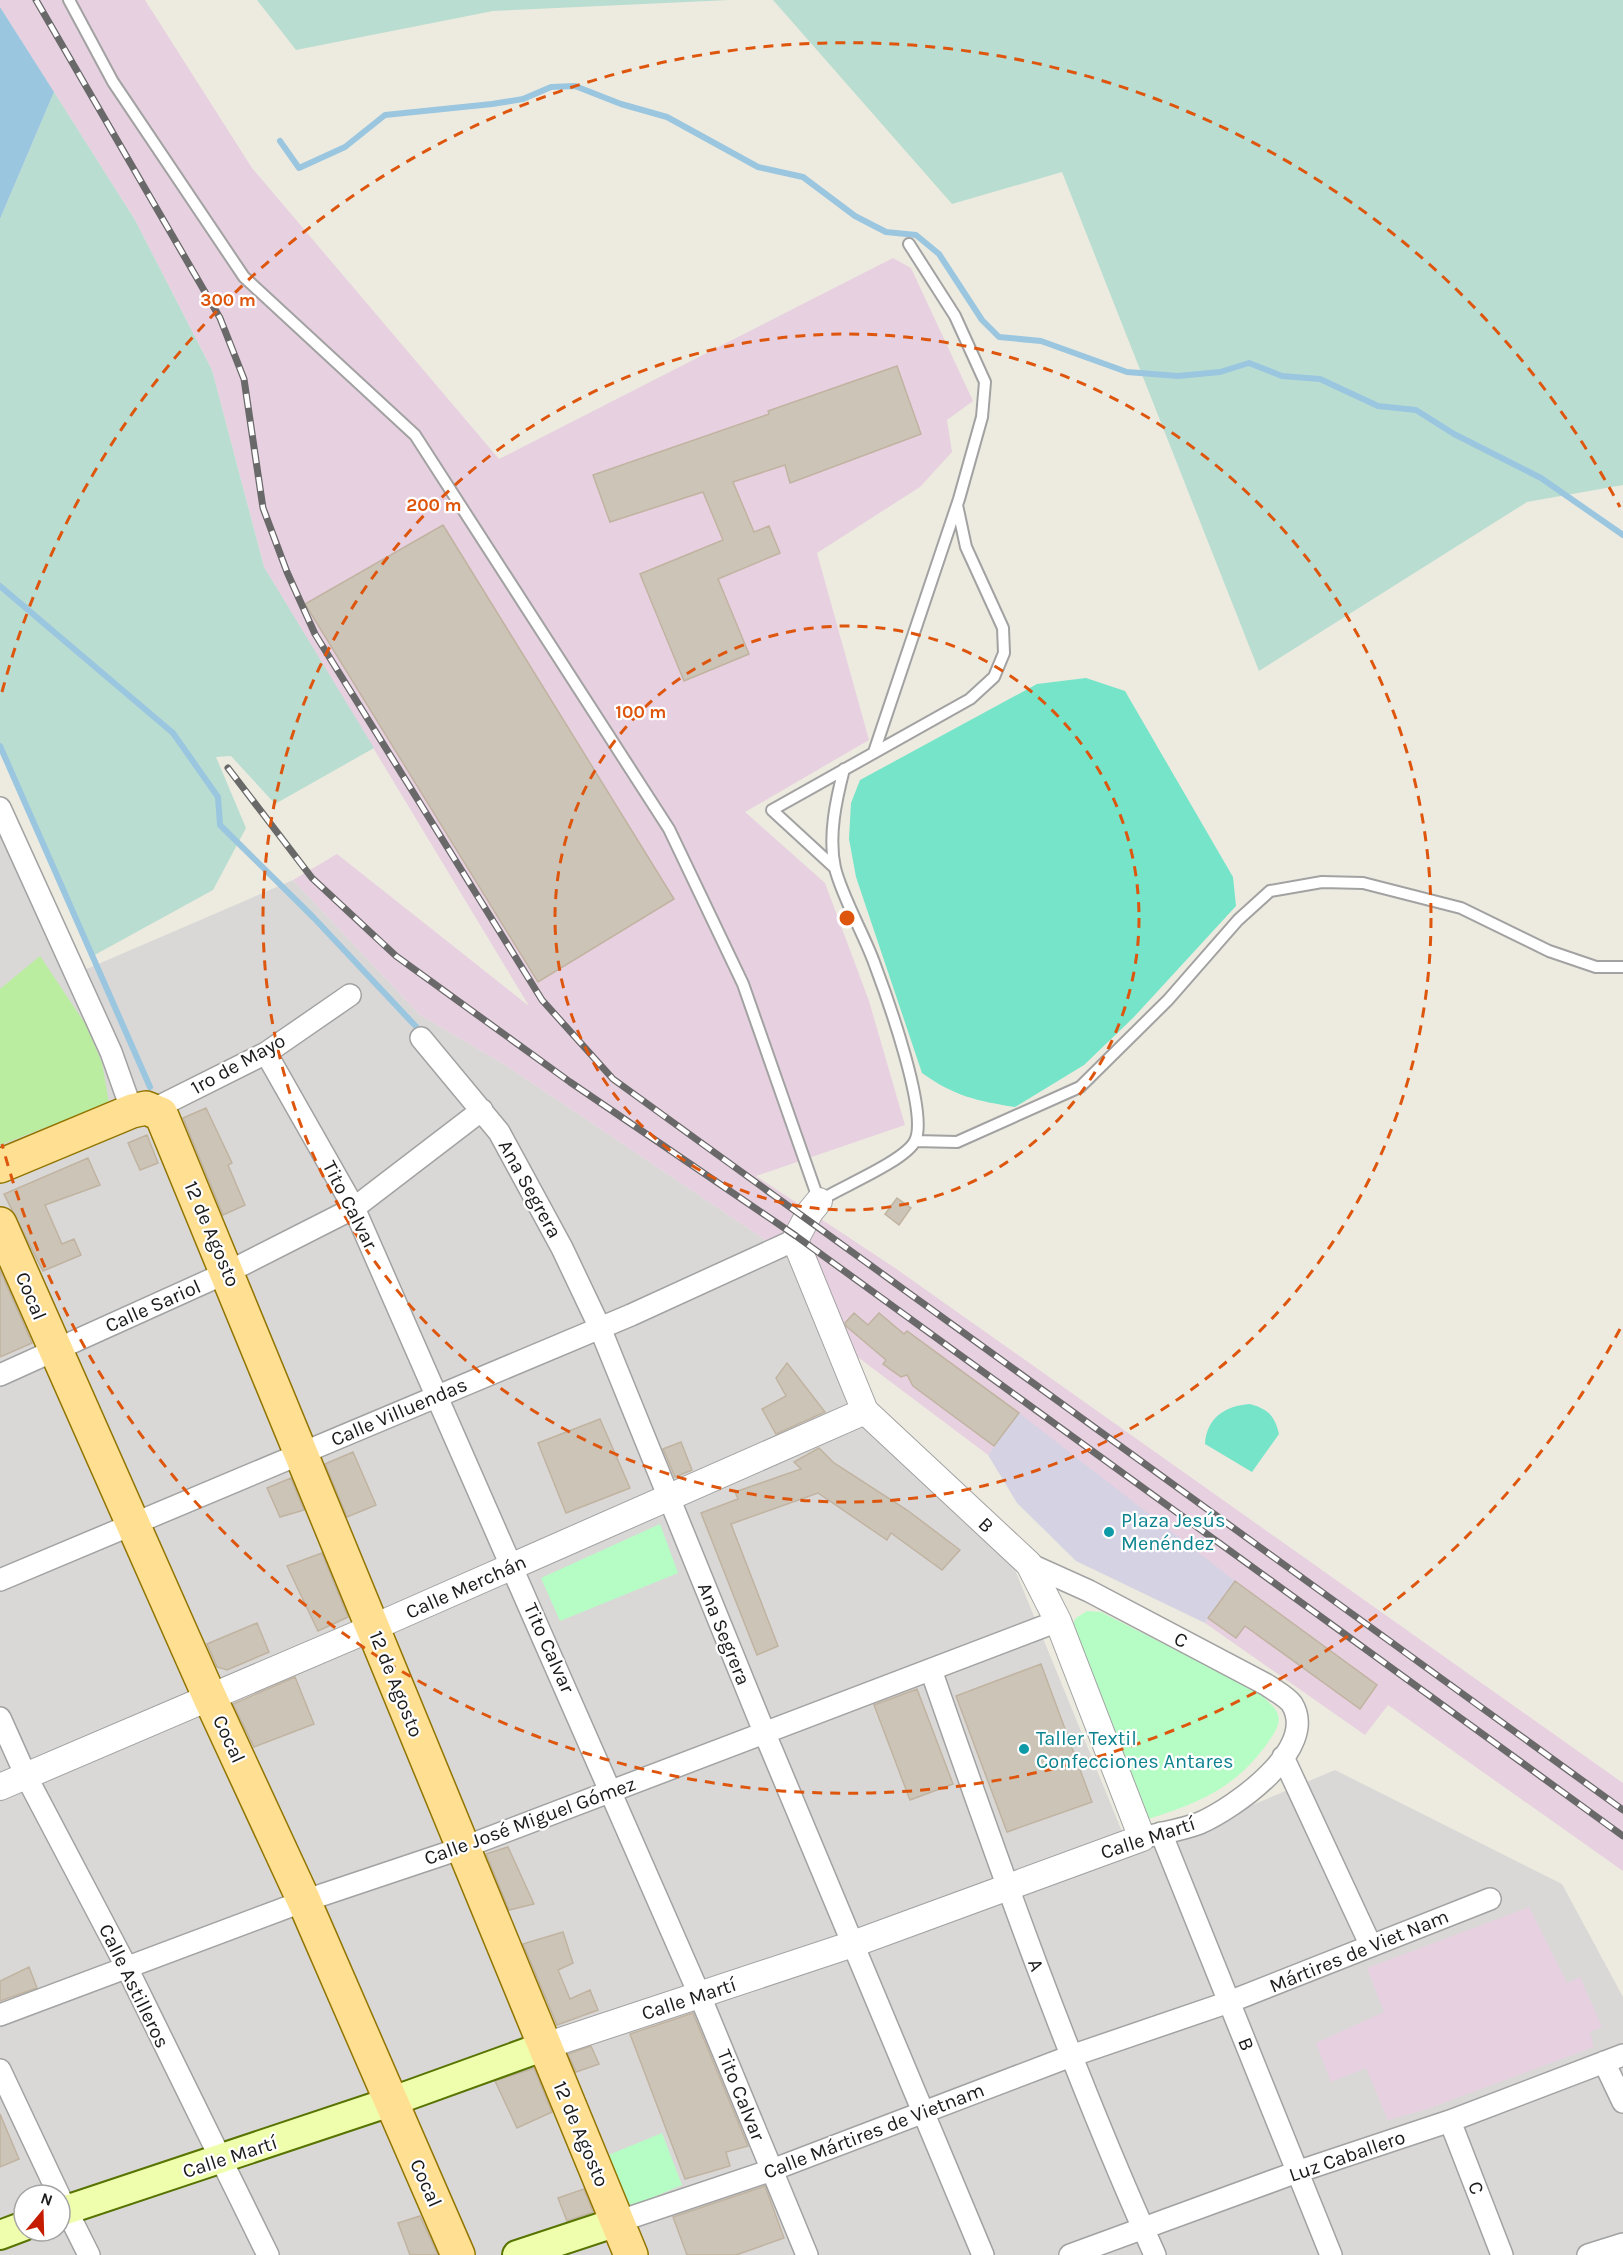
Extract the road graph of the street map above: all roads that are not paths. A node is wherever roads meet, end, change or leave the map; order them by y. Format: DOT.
graph roads {
  1 [pos="69,0"];
  2 [pos="909,244"];
  3 [pos="957,505"];
  4 [pos="874,752"];
  5 [pos="844,769"];
  6 [pos="0,808"];
  7 [pos="836,868"];
  8 [pos="1623,966"];
  9 [pos="350,995"];
  10 [pos="421,1038"];
  11 [pos="266,1053"];
  12 [pos="482,1110"];
  13 [pos="149,1111"];
  14 [pos="915,1141"];
  15 [pos="0,1166"];
  16 [pos="819,1201"];
  17 [pos="354,1208"];
  18 [pos="0,1224"];
  19 [pos="796,1238"];
  20 [pos="228,1272"];
  21 [pos="600,1328"];
  22 [pos="55,1350"];
  23 [pos="0,1375"];
  24 [pos="438,1396"];
  25 [pos="864,1411"];
  26 [pos="302,1453"];
  27 [pos="668,1498"];
  28 [pos="134,1523"];
  29 [pos="1029,1564"];
  30 [pos="513,1566"];
  31 [pos="0,1580"];
  32 [pos="1058,1621"];
  33 [pos="372,1628"];
  34 [pos="931,1670"];
  35 [pos="210,1698"];
  36 [pos="0,1718"];
  37 [pos="765,1734"];
  38 [pos="1289,1750"];
  39 [pos="26,1776"];
  40 [pos="0,1787"];
  41 [pos="612,1791"];
  42 [pos="1152,1836"];
  43 [pos="462,1848"];
  44 [pos="1007,1888"];
  45 [pos="1490,1899"];
  46 [pos="304,1901"];
  47 [pos="853,1944"];
  48 [pos="1371,1946"];
  49 [pos="127,1968"];
  50 [pos="700,1996"];
  51 [pos="1229,2002"];
  52 [pos="0,2015"];
  53 [pos="544,2046"];
  54 [pos="1071,2056"];
  55 [pos="1613,2058"];
  56 [pos="0,2070"];
  57 [pos="390,2102"];
  58 [pos="1623,2102"];
  59 [pos="923,2112"];
  60 [pos="1450,2121"];
  61 [pos="220,2161"];
  62 [pos="772,2170"];
  63 [pos="1297,2172"];
  64 [pos="52,2183"];
  65 [pos="72,2200"];
  66 [pos="618,2222"];
  67 [pos="72,2224"];
  68 [pos="1143,2228"];
  69 [pos="1623,2244"];
  70 [pos="88,2255"];
  71 [pos="268,2255"];
  72 [pos="458,2255"];
  73 [pos="517,2255"];
  74 [pos="631,2255"];
  75 [pos="807,2255"];
  76 [pos="983,2255"];
  77 [pos="1070,2255"];
  78 [pos="1155,2255"];
  79 [pos="1331,2255"];
  80 [pos="1502,2255"];
  81 [pos="1588,2255"];
  82 [pos="1614,2255"];
  1 -- 16 [label="lane"];
  2 -- 3 [label="lane"];
  3 -- 4 [label="lane"];
  3 -- 4 [label="lane"];
  4 -- 5 [label="lane"];
  5 -- 7 [label="lane"];
  5 -- 7 [label="lane"];
  6 -- 13 [label="street, 12 de Agosto"];
  7 -- 14 [label="lane"];
  8 -- 14 [label="lane"];
  9 -- 11 [label="street, 1ro de Mayo"];
  10 -- 12 [label="street, Ana Segrera"];
  11 -- 13 [label="street, 1ro de Mayo"];
  11 -- 17 [label="street, Tito Calvar"];
  12 -- 17 [label="street, Calle Sariol"];
  12 -- 21 [label="street, Ana Segrera"];
  13 -- 15 [label="main road"];
  13 -- 20 [label="main road, 12 de Agosto"];
  14 -- 16 [label="lane"];
  16 -- 19 [label="street"];
  17 -- 20 [label="street, Calle Sariol"];
  17 -- 24 [label="street, Tito Calvar"];
  18 -- 22 [label="main road, Cocal"];
  19 -- 21 [label="street, Calle Villuendas"];
  19 -- 25 [label="street, B"];
  20 -- 22 [label="street, Calle Sariol"];
  20 -- 26 [label="main road, 12 de Agosto"];
  21 -- 24 [label="street, Calle Villuendas"];
  21 -- 27 [label="street, Ana Segrera"];
  22 -- 23 [label="street, Calle Sariol"];
  22 -- 28 [label="main road, Cocal"];
  24 -- 26 [label="street, Calle Villuendas"];
  24 -- 30 [label="street, Tito Calvar"];
  25 -- 27 [label="street, Calle Merchán"];
  25 -- 29 [label="street, B"];
  26 -- 28 [label="street, Calle Villuendas"];
  26 -- 33 [label="main road, 12 de Agosto"];
  27 -- 30 [label="street, Calle Merchán"];
  27 -- 37 [label="street, Ana Segrera"];
  28 -- 31 [label="street, Calle Villuendas"];
  28 -- 35 [label="main road, Cocal"];
  29 -- 32 [label="street, B"];
  29 -- 38 [label="street, C"];
  30 -- 33 [label="street, Calle Merchán"];
  30 -- 41 [label="street, Tito Calvar"];
  32 -- 34 [label="street, Calle José Miguel Gómez"];
  32 -- 42 [label="street, B"];
  33 -- 35 [label="street, Calle Merchán"];
  33 -- 43 [label="main road, 12 de Agosto"];
  34 -- 37 [label="street, Calle José Miguel Gómez"];
  34 -- 44 [label="street, A"];
  35 -- 39 [label="street, Calle Merchán"];
  35 -- 46 [label="main road, Cocal"];
  36 -- 39 [label="street, Calle Astilleros"];
  37 -- 41 [label="street, Calle José Miguel Gómez"];
  37 -- 47 [label="street, Ana Segrera"];
  38 -- 42 [label="street, Calle Martí"];
  38 -- 48 [label="street, C"];
  39 -- 40 [label="street, Calle Merchán"];
  39 -- 49 [label="street, Calle Astilleros"];
  41 -- 43 [label="street, Calle José Miguel Gómez"];
  41 -- 50 [label="street, Tito Calvar"];
  42 -- 44 [label="street, Calle Martí"];
  42 -- 51 [label="street, B"];
  43 -- 46 [label="street, Calle José Miguel Gómez"];
  43 -- 53 [label="main road, 12 de Agosto"];
  44 -- 47 [label="street, Calle Martí"];
  44 -- 54 [label="street, A"];
  45 -- 48 [label="street, Mártires de Viet Nam"];
  46 -- 49 [label="street, Calle José Miguel Gómez"];
  46 -- 57 [label="main road, Cocal"];
  47 -- 50 [label="street, Calle Martí"];
  47 -- 59 [label="street, Ana Segrera"];
  48 -- 51 [label="street, Mártires de Viet Nam"];
  49 -- 52 [label="street, Calle José Miguel Gómez"];
  49 -- 61 [label="street, Calle Astilleros"];
  50 -- 53 [label="street, Calle Martí"];
  50 -- 62 [label="street, Tito Calvar"];
  51 -- 54 [label="street, Calle Mártires de Vietnam"];
  51 -- 63 [label="street, B"];
  53 -- 57 [label="main road, Calle Martí"];
  53 -- 66 [label="main road, 12 de Agosto"];
  54 -- 59 [label="street, Calle Mártires de Vietnam"];
  54 -- 68 [label="street, A"];
  55 -- 58 [label="street"];
  55 -- 60 [label="street, Luz Caballero"];
  56 -- 64 [label="street"];
  57 -- 61 [label="main road, Calle Martí"];
  57 -- 72 [label="main road, Cocal"];
  59 -- 62 [label="street, Calle Mártires de Vietnam"];
  59 -- 76 [label="street, Ana Segrera"];
  60 -- 63 [label="street, Luz Caballero"];
  60 -- 80 [label="street, C"];
  61 -- 65 [label="main road, Calle Martí"];
  61 -- 71 [label="street, Calle Astilleros"];
  62 -- 66 [label="street, Calle Mártires de Vietnam"];
  62 -- 75 [label="street, Tito Calvar"];
  63 -- 68 [label="street, Luz Caballero"];
  63 -- 79 [label="street, B"];
  66 -- 73 [label="main road, Calle Mártires de Vietnam"];
  66 -- 74 [label="main road, 12 de Agosto"];
  67 -- 70 [label="street"];
  68 -- 77 [label="street, Luz Caballero"];
  68 -- 78 [label="street, A"];
  69 -- 81 [label="street"];
  69 -- 82 [label="street"];
}
